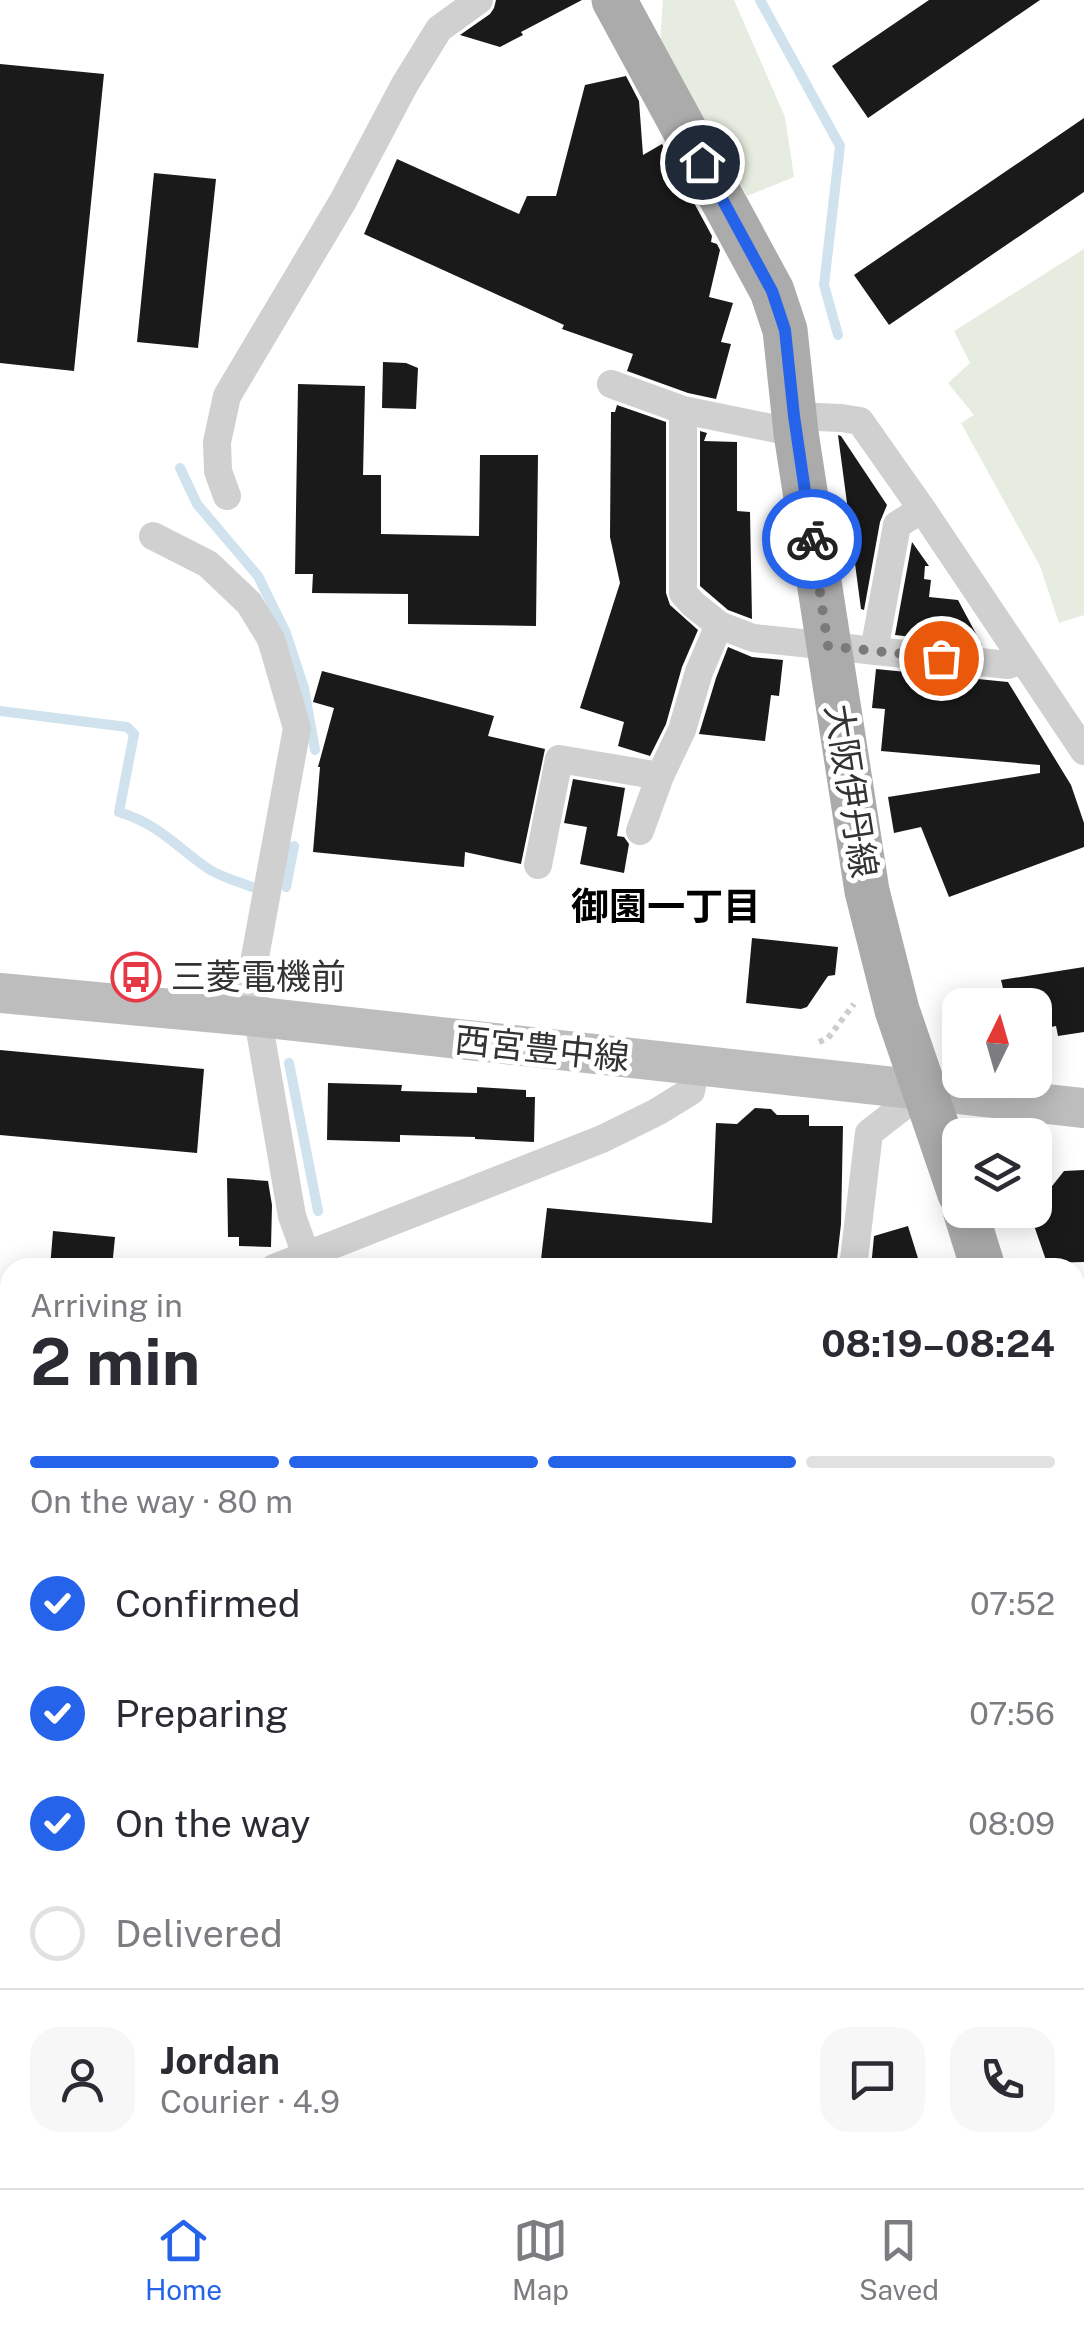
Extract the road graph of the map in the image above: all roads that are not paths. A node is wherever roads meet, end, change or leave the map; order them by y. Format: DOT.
graph roads {
  1 [pos="479,0"];
  2 [pos="614,0"];
  3 [pos="611,384"];
  4 [pos="682,410"];
  5 [pos="795,425"];
  6 [pos="227,496"];
  7 [pos="922,508"];
  8 [pos="153,536"];
  9 [pos="720,625"];
  10 [pos="828,646"];
  11 [pos="874,651"];
  12 [pos="1022,660"];
  13 [pos="1084,751"];
  14 [pos="660,776"];
  15 [pos="640,831"];
  16 [pos="538,865"];
  17 [pos="0,993"];
  18 [pos="258,1017"];
  19 [pos="696,1066"];
  20 [pos="924,1090"];
  21 [pos="1084,1108"];
  22 [pos="942,1142"];
  23 [pos="970,1228"];
  24 [pos="319,1257"];
  25 [pos="854,1258"];
  26 [pos="979,1258"];
  1 -- 6 [label="street"];
  2 -- 5 [label="main road, 大阪伊丹線"];
  3 -- 4 [label="street"];
  4 -- 5 [label="street"];
  4 -- 9 [label="street"];
  5 -- 7 [label="street"];
  5 -- 10 [label="main road, 大阪伊丹線"];
  7 -- 11 [label="street"];
  7 -- 12 [label="street"];
  8 -- 18 [label="street"];
  9 -- 10 [label="street"];
  9 -- 14 [label="street"];
  10 -- 11 [label="street"];
  10 -- 20 [label="main road, 大阪伊丹線"];
  11 -- 12 [label="street"];
  12 -- 13 [label="street"];
  14 -- 15 [label="street"];
  14 -- 16 [label="street"];
  17 -- 18 [label="main road, 西宮豊中線"];
  18 -- 19 [label="main road, 西宮豊中線"];
  18 -- 24 [label="street"];
  19 -- 20 [label="main road, 西宮豊中線"];
  19 -- 24 [label="street"];
  20 -- 21 [label="main road, 西宮豊中線"];
  20 -- 22 [label="main road, 大阪伊丹線"];
  20 -- 25 [label="street"];
  23 -- 26 [label="main road"];
}
